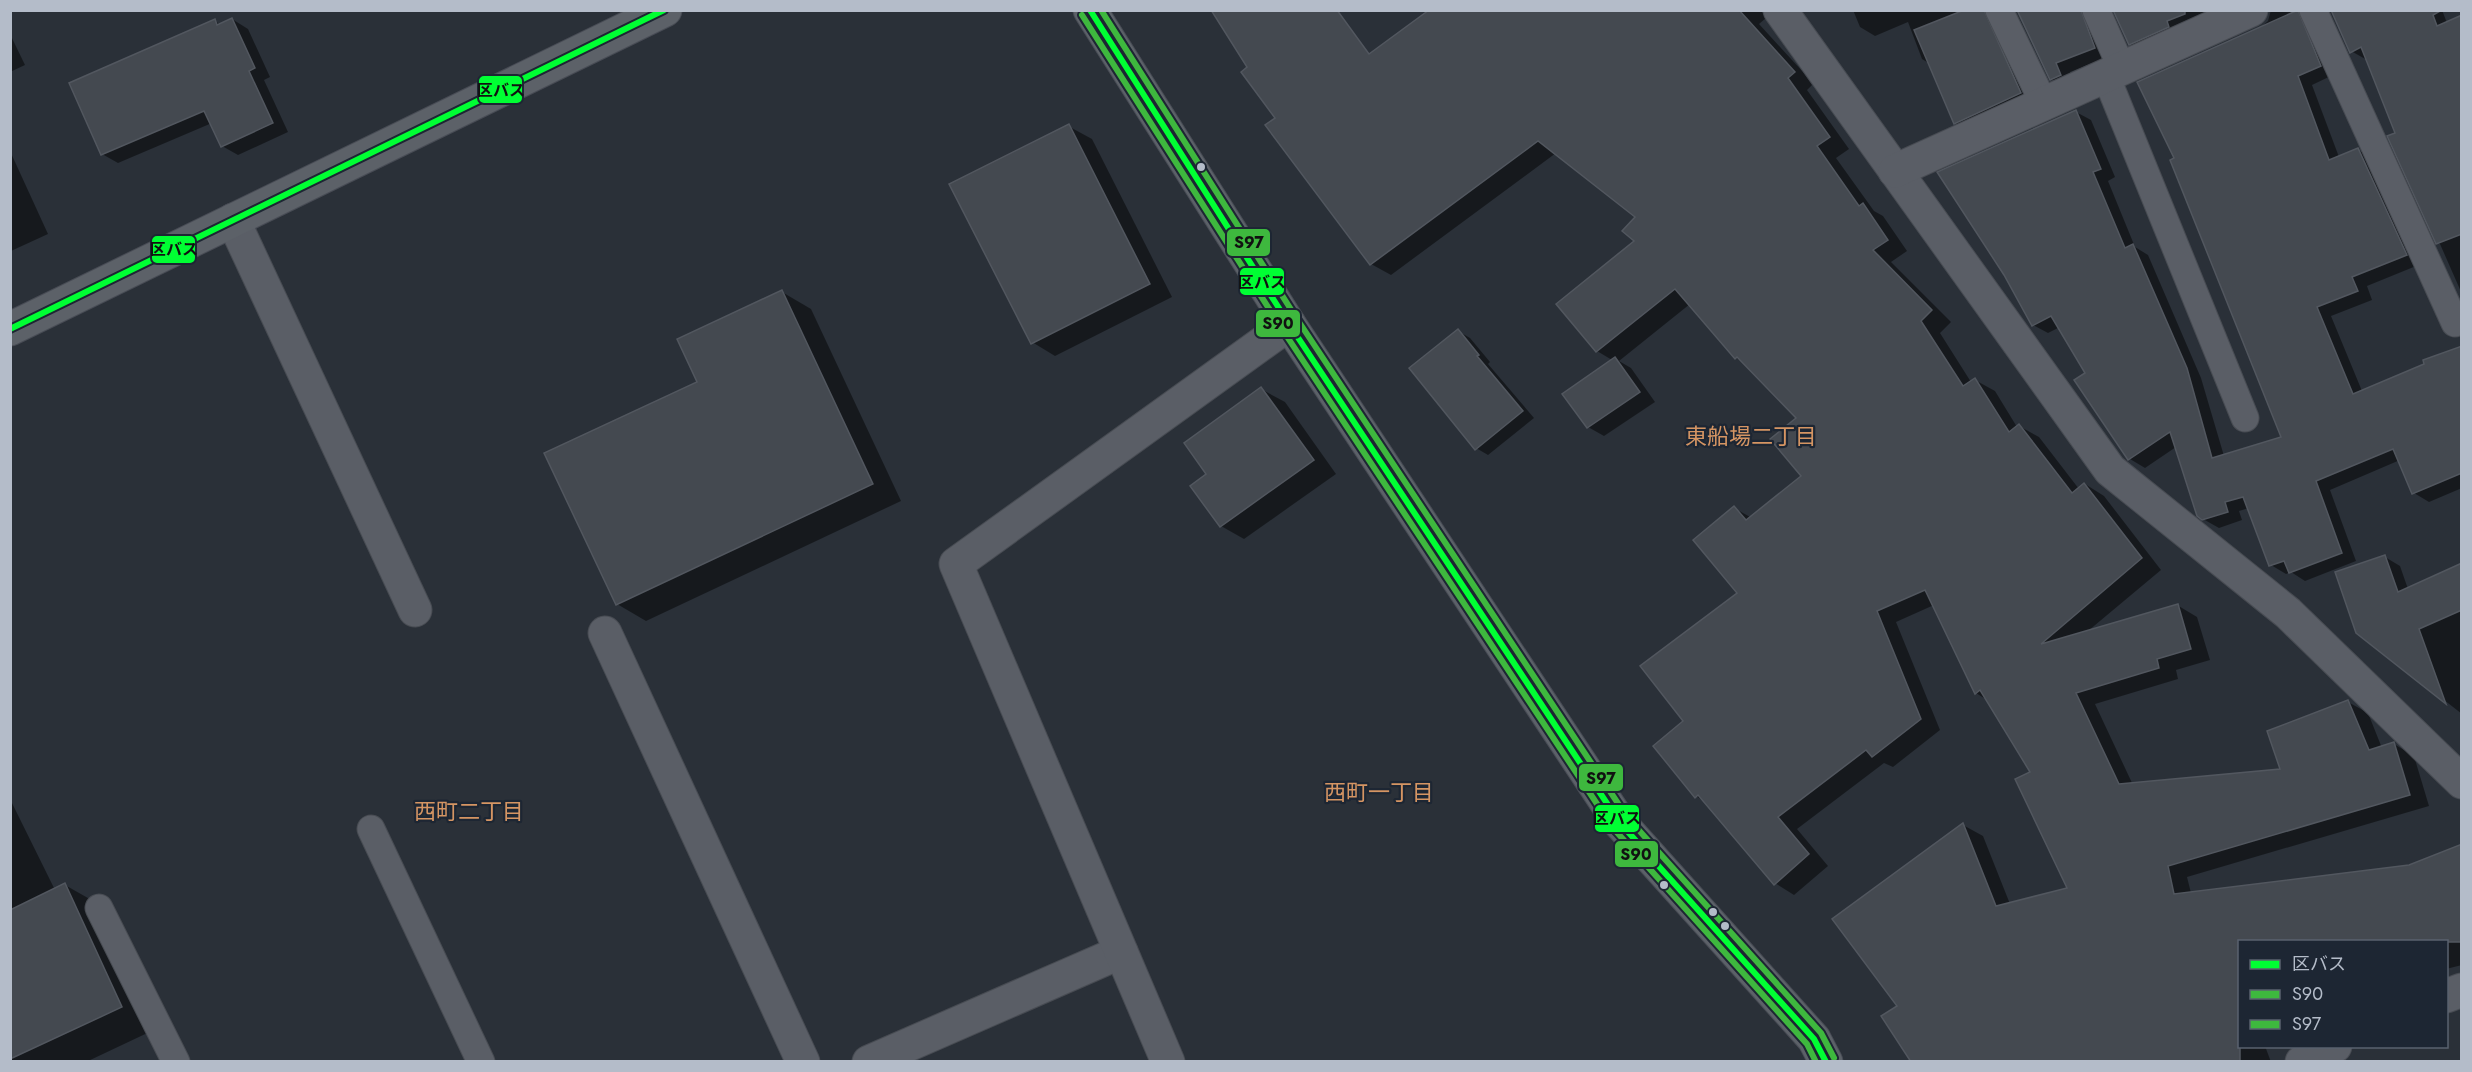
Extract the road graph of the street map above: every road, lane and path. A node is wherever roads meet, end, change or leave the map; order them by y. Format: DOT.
graph roads {
  1 [pos="665,10"];
  2 [pos="1090,10"];
  3 [pos="1780,10"];
  4 [pos="1999,10"];
  5 [pos="2096,10"];
  6 [pos="2251,10"];
  7 [pos="2313,10"];
  8 [pos="2114,72"];
  9 [pos="2044,104"];
  10 [pos="1895,171"];
  11 [pos="233,220"];
  12 [pos="2455,323"];
  13 [pos="1289,324"];
  14 [pos="10,329"];
  15 [pos="2245,418"];
  16 [pos="415,610"];
  17 [pos="605,633"];
  18 [pos="2459,777"];
  19 [pos="371,829"];
  20 [pos="99,908"];
  21 [pos="1121,952"];
  22 [pos="2333,1048"];
  23 [pos="176,1062"];
  24 [pos="481,1062"];
  25 [pos="803,1062"];
  26 [pos="869,1062"];
  27 [pos="1168,1062"];
  28 [pos="1826,1062"];
  29 [pos="2302,1062"];
  1 -- 11 [label="main road"];
  2 -- 13 [label="main road"];
  3 -- 10 [label="street"];
  4 -- 9 [label="lane"];
  5 -- 8 [label="lane"];
  6 -- 8 [label="street"];
  7 -- 12 [label="lane"];
  8 -- 9 [label="street"];
  8 -- 15 [label="lane"];
  9 -- 10 [label="street"];
  10 -- 18 [label="street"];
  11 -- 14 [label="main road"];
  11 -- 16 [label="street"];
  13 -- 21 [label="street"];
  13 -- 28 [label="main road"];
  17 -- 25 [label="street"];
  19 -- 24 [label="lane"];
  20 -- 23 [label="lane"];
  21 -- 26 [label="street"];
  21 -- 27 [label="street"];
  22 -- 29 [label="street"];
}
